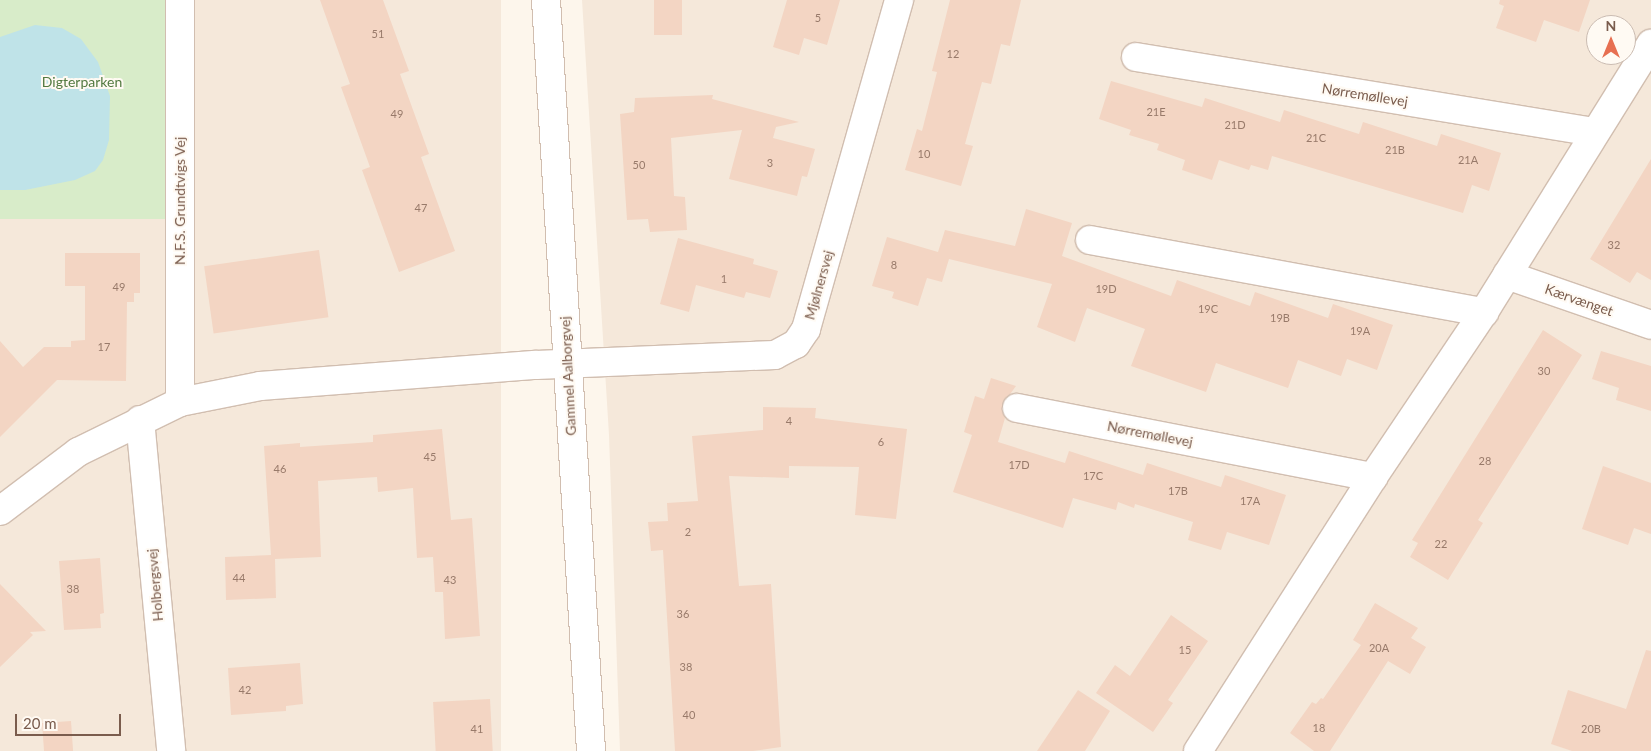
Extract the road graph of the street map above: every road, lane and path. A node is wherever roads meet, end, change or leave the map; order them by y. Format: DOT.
graph roads {
  1 [pos="180,0"];
  2 [pos="546,0"];
  3 [pos="899,0"];
  4 [pos="1651,44"];
  5 [pos="1136,57"];
  6 [pos="1594,132"];
  7 [pos="1090,240"];
  8 [pos="1507,275"];
  9 [pos="1484,312"];
  10 [pos="1651,325"];
  11 [pos="567,365"];
  12 [pos="180,402"];
  13 [pos="1017,408"];
  14 [pos="140,420"];
  15 [pos="1372,477"];
  16 [pos="0,511"];
  17 [pos="171,751"];
  18 [pos="591,751"];
  19 [pos="1198,751"];
  1 -- 12 [label="street, N.F.S. Grundtvigs Vej"];
  2 -- 11 [label="street, Gammel Aalborgvej"];
  3 -- 11 [label="street, Mjølnersvej"];
  4 -- 6 [label="street"];
  5 -- 6 [label="street, Nørremøllevej"];
  6 -- 8 [label="street"];
  7 -- 9 [label="street"];
  8 -- 9 [label="street"];
  8 -- 10 [label="street, Kærvænget"];
  9 -- 15 [label="street"];
  11 -- 12 [label="street"];
  11 -- 18 [label="street, Gammel Aalborgvej"];
  12 -- 14 [label="street"];
  13 -- 15 [label="street, Nørremøllevej"];
  14 -- 16 [label="street"];
  14 -- 17 [label="street, Holbergsvej"];
  15 -- 19 [label="street"];
}
